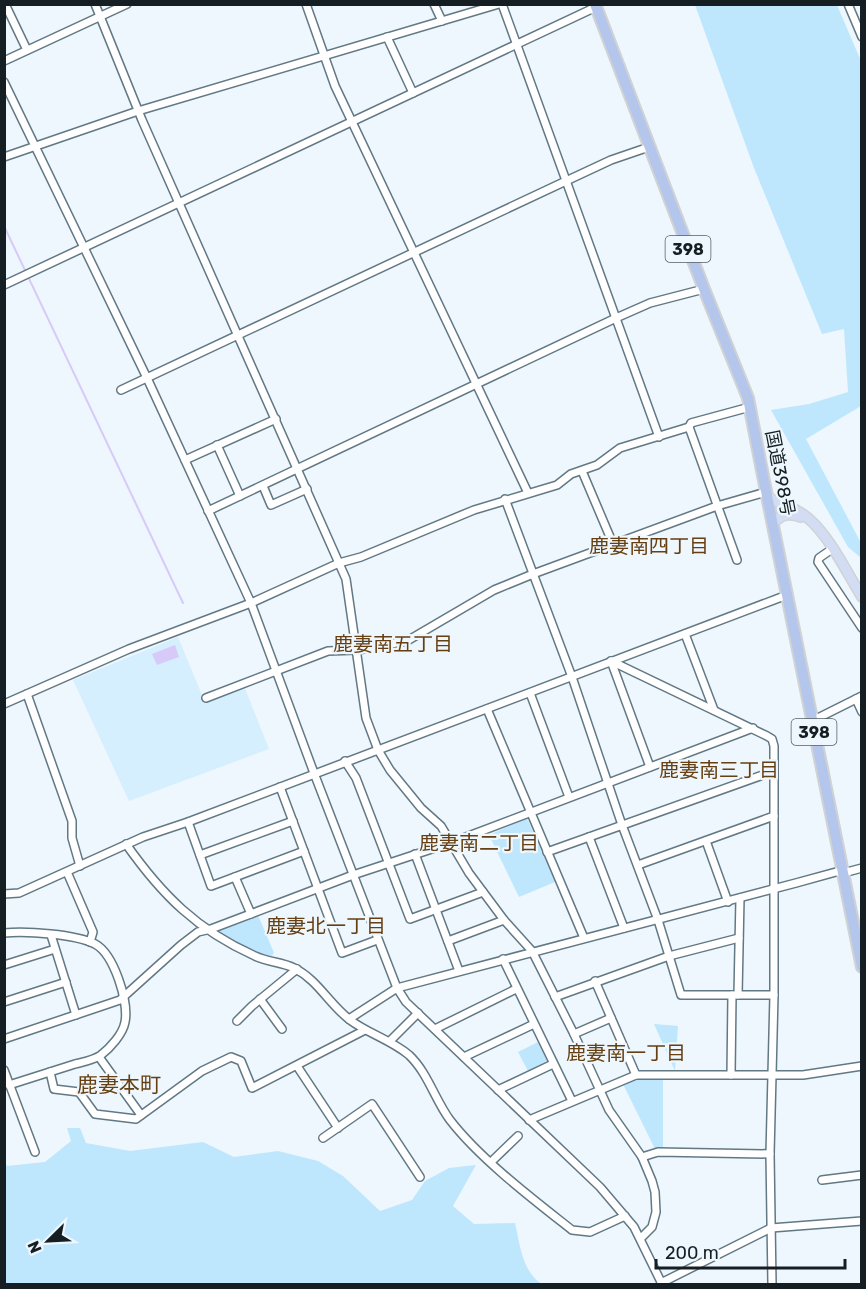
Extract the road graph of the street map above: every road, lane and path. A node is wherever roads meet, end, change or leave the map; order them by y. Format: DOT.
graph roads {
  1 [pos="5,4"];
  2 [pos="95,4"];
  3 [pos="127,4"];
  4 [pos="306,4"];
  5 [pos="434,4"];
  6 [pos="501,4"];
  7 [pos="848,4"];
  8 [pos="596,6"];
  9 [pos="100,16"];
  10 [pos="441,21"];
  11 [pos="861,37"];
  12 [pos="387,38"];
  13 [pos="517,44"];
  14 [pos="27,50"];
  15 [pos="324,56"];
  16 [pos="4,60"];
  17 [pos="4,82"];
  18 [pos="413,93"];
  19 [pos="138,111"];
  20 [pos="352,122"];
  21 [pos="35,146"];
  22 [pos="649,147"];
  23 [pos="4,157"];
  24 [pos="566,181"];
  25 [pos="179,203"];
  26 [pos="84,248"];
  27 [pos="414,253"];
  28 [pos="4,285"];
  29 [pos="704,289"];
  30 [pos="616,318"];
  31 [pos="238,335"];
  32 [pos="147,378"];
  33 [pos="478,384"];
  34 [pos="121,390"];
  35 [pos="750,407"];
  36 [pos="276,419"];
  37 [pos="689,427"];
  38 [pos="659,437"];
  39 [pos="217,446"];
  40 [pos="185,460"];
  41 [pos="298,469"];
  42 [pos="582,471"];
  43 [pos="263,486"];
  44 [pos="307,489"];
  45 [pos="528,493"];
  46 [pos="767,495"];
  47 [pos="240,496"];
  48 [pos="505,499"];
  49 [pos="717,506"];
  50 [pos="208,511"];
  51 [pos="773,524"];
  52 [pos="816,526"];
  53 [pos="613,544"];
  54 [pos="832,549"];
  55 [pos="737,560"];
  56 [pos="339,562"];
  57 [pos="533,574"];
  58 [pos="787,595"];
  59 [pos="861,597"];
  60 [pos="251,603"];
  61 [pos="861,628"];
  62 [pos="685,633"];
  63 [pos="358,650"];
  64 [pos="611,661"];
  65 [pos="276,670"];
  66 [pos="572,677"];
  67 [pos="530,693"];
  68 [pos="27,694"];
  69 [pos="206,698"];
  70 [pos="859,698"];
  71 [pos="4,704"];
  72 [pos="487,709"];
  73 [pos="714,710"];
  74 [pos="861,712"];
  75 [pos="812,721"];
  76 [pos="753,728"];
  77 [pos="378,750"];
  78 [pos="345,761"];
  79 [pos="650,767"];
  80 [pos="774,771"];
  81 [pos="314,773"];
  82 [pos="608,783"];
  83 [pos="280,787"];
  84 [pos="569,797"];
  85 [pos="529,812"];
  86 [pos="774,816"];
  87 [pos="293,821"];
  88 [pos="188,822"];
  89 [pos="622,825"];
  90 [pos="589,837"];
  91 [pos="706,841"];
  92 [pos="450,843"];
  93 [pos="126,844"];
  94 [pos="304,851"];
  95 [pos="547,852"];
  96 [pos="415,854"];
  97 [pos="200,855"];
  98 [pos="390,863"];
  99 [pos="638,865"];
  100 [pos="80,866"];
  101 [pos="861,868"];
  102 [pos="67,872"];
  103 [pos="842,873"];
  104 [pos="353,875"];
  105 [pos="235,877"];
  106 [pos="774,888"];
  107 [pos="318,889"];
  108 [pos="483,892"];
  109 [pos="4,894"];
  110 [pos="740,898"];
  111 [pos="728,902"];
  112 [pos="436,910"];
  113 [pos="250,915"];
  114 [pos="504,920"];
  115 [pos="658,920"];
  116 [pos="624,928"];
  117 [pos="205,930"];
  118 [pos="4,933"];
  119 [pos="51,935"];
  120 [pos="584,938"];
  121 [pos="739,938"];
  122 [pos="377,940"];
  123 [pos="448,941"];
  124 [pos="90,942"];
  125 [pos="859,946"];
  126 [pos="55,949"];
  127 [pos="532,951"];
  128 [pos="669,956"];
  129 [pos="503,959"];
  130 [pos="4,965"];
  131 [pos="861,967"];
  132 [pos="297,969"];
  133 [pos="459,971"];
  134 [pos="595,981"];
  135 [pos="66,982"];
  136 [pos="397,988"];
  137 [pos="516,989"];
  138 [pos="124,995"];
  139 [pos="735,995"];
  140 [pos="774,995"];
  141 [pos="555,997"];
  142 [pos="260,999"];
  143 [pos="4,1002"];
  144 [pos="418,1013"];
  145 [pos="76,1015"];
  146 [pos="611,1018"];
  147 [pos="349,1019"];
  148 [pos="237,1021"];
  149 [pos="534,1024"];
  150 [pos="282,1029"];
  151 [pos="435,1029"];
  152 [pos="364,1030"];
  153 [pos="574,1034"];
  154 [pos="4,1039"];
  155 [pos="390,1041"];
  156 [pos="99,1057"];
  157 [pos="464,1057"];
  158 [pos="553,1064"];
  159 [pos="297,1066"];
  160 [pos="861,1066"];
  161 [pos="4,1070"];
  162 [pos="50,1072"];
  163 [pos="636,1075"];
  164 [pos="731,1075"];
  165 [pos="773,1076"];
  166 [pos="599,1089"];
  167 [pos="9,1090"];
  168 [pos="498,1090"];
  169 [pos="572,1101"];
  170 [pos="141,1115"];
  171 [pos="529,1120"];
  172 [pos="338,1128"];
  173 [pos="518,1136"];
  174 [pos="322,1138"];
  175 [pos="35,1152"];
  176 [pos="770,1154"];
  177 [pos="642,1157"];
  178 [pos="491,1162"];
  179 [pos="861,1174"];
  180 [pos="420,1177"];
  181 [pos="822,1180"];
  182 [pos="625,1216"];
  183 [pos="861,1221"];
  184 [pos="771,1228"];
  185 [pos="641,1238"];
  186 [pos="661,1283"];
  187 [pos="772,1284"];
  1 -- 14 [label="street"];
  2 -- 9 [label="street"];
  3 -- 9 [label="street"];
  4 -- 15 [label="street"];
  5 -- 10 [label="street"];
  6 -- 10 [label="street"];
  6 -- 13 [label="street"];
  7 -- 11 [label="street"];
  8 -- 13 [label="street"];
  8 -- 22 [label="highway, 国道398号 / 398"];
  9 -- 14 [label="street"];
  9 -- 19 [label="street"];
  10 -- 12 [label="street"];
  12 -- 15 [label="street"];
  12 -- 18 [label="street"];
  13 -- 18 [label="street"];
  13 -- 24 [label="street"];
  14 -- 16 [label="street"];
  15 -- 19 [label="street"];
  15 -- 20 [label="street"];
  17 -- 21 [label="street"];
  18 -- 20 [label="street"];
  19 -- 21 [label="street"];
  19 -- 25 [label="street"];
  20 -- 25 [label="street"];
  20 -- 27 [label="street"];
  21 -- 23 [label="street"];
  21 -- 26 [label="street"];
  22 -- 24 [label="street"];
  22 -- 29 [label="highway, 国道398号 / 398"];
  24 -- 27 [label="street"];
  24 -- 30 [label="street"];
  25 -- 26 [label="street"];
  25 -- 31 [label="street"];
  26 -- 28 [label="street"];
  26 -- 32 [label="street"];
  27 -- 31 [label="street"];
  27 -- 33 [label="street"];
  29 -- 30 [label="street"];
  29 -- 35 [label="highway, 国道398号 / 398"];
  30 -- 33 [label="street"];
  30 -- 38 [label="street"];
  31 -- 32 [label="street"];
  31 -- 36 [label="street"];
  32 -- 34 [label="street"];
  32 -- 40 [label="street"];
  33 -- 41 [label="street"];
  33 -- 45 [label="street"];
  35 -- 37 [label="street"];
  35 -- 46 [label="highway, 国道398号 / 398"];
  36 -- 39 [label="street"];
  36 -- 41 [label="street"];
  37 -- 38 [label="street"];
  37 -- 49 [label="street"];
  38 -- 42 [label="street"];
  39 -- 40 [label="street"];
  39 -- 47 [label="street"];
  40 -- 50 [label="street"];
  41 -- 43 [label="street"];
  41 -- 44 [label="street"];
  42 -- 45 [label="street"];
  42 -- 53 [label="street"];
  43 -- 44 [label="street"];
  43 -- 47 [label="street"];
  44 -- 56 [label="street"];
  45 -- 48 [label="street"];
  46 -- 49 [label="street"];
  46 -- 51 [label="highway, 国道398号 / 398"];
  46 -- 52 [label="main road"];
  47 -- 50 [label="street"];
  48 -- 56 [label="street"];
  48 -- 57 [label="street"];
  49 -- 53 [label="street"];
  49 -- 55 [label="street"];
  50 -- 60 [label="street"];
  51 -- 52 [label="main road"];
  51 -- 58 [label="highway, 国道398号 / 398"];
  52 -- 54 [label="main road"];
  53 -- 57 [label="street"];
  54 -- 59 [label="main road"];
  54 -- 61 [label="street"];
  56 -- 60 [label="street"];
  56 -- 63 [label="street"];
  57 -- 63 [label="street"];
  57 -- 66 [label="street"];
  58 -- 62 [label="street"];
  58 -- 75 [label="highway, 国道398号 / 398"];
  60 -- 65 [label="street"];
  60 -- 68 [label="street"];
  62 -- 64 [label="street"];
  62 -- 73 [label="street"];
  63 -- 65 [label="street"];
  63 -- 77 [label="street"];
  64 -- 66 [label="street"];
  64 -- 73 [label="street"];
  64 -- 79 [label="street"];
  65 -- 69 [label="street"];
  65 -- 81 [label="street"];
  66 -- 67 [label="street"];
  66 -- 82 [label="street"];
  67 -- 72 [label="street"];
  67 -- 84 [label="street"];
  68 -- 71 [label="street"];
  68 -- 100 [label="street"];
  70 -- 74 [label="street"];
  70 -- 75 [label="street"];
  72 -- 77 [label="street"];
  72 -- 85 [label="street"];
  73 -- 76 [label="street"];
  75 -- 103 [label="highway, 国道398号 / 398"];
  76 -- 79 [label="street"];
  76 -- 80 [label="street"];
  77 -- 78 [label="street"];
  77 -- 92 [label="street"];
  78 -- 81 [label="street"];
  78 -- 98 [label="street"];
  79 -- 82 [label="street"];
  80 -- 86 [label="street"];
  80 -- 89 [label="street"];
  81 -- 83 [label="street"];
  81 -- 104 [label="street"];
  82 -- 84 [label="street"];
  82 -- 89 [label="street"];
  83 -- 87 [label="street"];
  83 -- 88 [label="street"];
  84 -- 85 [label="street"];
  85 -- 92 [label="street"];
  85 -- 95 [label="street"];
  86 -- 91 [label="street"];
  86 -- 106 [label="street"];
  87 -- 94 [label="street"];
  87 -- 97 [label="street"];
  88 -- 93 [label="street"];
  88 -- 97 [label="street"];
  89 -- 90 [label="street"];
  89 -- 99 [label="street"];
  90 -- 95 [label="street"];
  90 -- 116 [label="street"];
  91 -- 99 [label="street"];
  91 -- 111 [label="street"];
  92 -- 96 [label="street"];
  92 -- 108 [label="street"];
  93 -- 100 [label="street"];
  93 -- 117 [label="street"];
  94 -- 105 [label="street"];
  94 -- 107 [label="street"];
  95 -- 120 [label="street"];
  96 -- 98 [label="street"];
  96 -- 112 [label="street"];
  97 -- 105 [label="street"];
  98 -- 104 [label="street"];
  98 -- 112 [label="street"];
  99 -- 115 [label="street"];
  100 -- 102 [label="street"];
  101 -- 103 [label="street"];
  102 -- 109 [label="street"];
  102 -- 124 [label="street"];
  103 -- 106 [label="street"];
  103 -- 125 [label="highway, 国道398号 / 398"];
  104 -- 107 [label="street"];
  104 -- 122 [label="street"];
  105 -- 113 [label="street"];
  106 -- 110 [label="street"];
  106 -- 140 [label="street"];
  107 -- 113 [label="street"];
  107 -- 122 [label="street"];
  108 -- 112 [label="street"];
  108 -- 114 [label="street"];
  110 -- 111 [label="street"];
  110 -- 121 [label="street"];
  111 -- 115 [label="street"];
  112 -- 123 [label="street"];
  113 -- 117 [label="street"];
  114 -- 123 [label="street"];
  114 -- 127 [label="street"];
  115 -- 116 [label="street"];
  115 -- 128 [label="street"];
  116 -- 120 [label="street"];
  117 -- 132 [label="street"];
  117 -- 138 [label="street"];
  118 -- 119 [label="street"];
  119 -- 124 [label="street"];
  119 -- 126 [label="street"];
  120 -- 127 [label="street"];
  121 -- 128 [label="street"];
  121 -- 139 [label="street"];
  122 -- 136 [label="street"];
  123 -- 133 [label="street"];
  124 -- 138 [label="street"];
  125 -- 131 [label="highway, 国道398号 / 398"];
  126 -- 130 [label="street"];
  126 -- 135 [label="street"];
  127 -- 129 [label="street"];
  127 -- 141 [label="street"];
  128 -- 134 [label="street"];
  128 -- 139 [label="street"];
  129 -- 133 [label="street"];
  129 -- 137 [label="street"];
  132 -- 142 [label="street"];
  132 -- 147 [label="street"];
  133 -- 136 [label="street"];
  134 -- 141 [label="street"];
  134 -- 146 [label="street"];
  135 -- 143 [label="street"];
  135 -- 145 [label="street"];
  136 -- 144 [label="street"];
  136 -- 147 [label="street"];
  137 -- 149 [label="street"];
  137 -- 151 [label="street"];
  138 -- 145 [label="street"];
  138 -- 156 [label="street"];
  139 -- 140 [label="street"];
  139 -- 164 [label="street"];
  140 -- 165 [label="street"];
  141 -- 153 [label="street"];
  142 -- 148 [label="street"];
  142 -- 150 [label="street"];
  144 -- 151 [label="street"];
  144 -- 155 [label="street"];
  145 -- 154 [label="street"];
  146 -- 153 [label="street"];
  146 -- 163 [label="street"];
  147 -- 152 [label="street"];
  149 -- 157 [label="street"];
  149 -- 158 [label="street"];
  151 -- 157 [label="street"];
  152 -- 155 [label="street"];
  152 -- 159 [label="street"];
  153 -- 166 [label="street"];
  155 -- 178 [label="street"];
  156 -- 162 [label="street"];
  156 -- 170 [label="street"];
  157 -- 168 [label="street"];
  158 -- 168 [label="street"];
  158 -- 169 [label="street"];
  159 -- 170 [label="street"];
  159 -- 172 [label="street"];
  160 -- 165 [label="street"];
  161 -- 167 [label="street"];
  162 -- 167 [label="street"];
  162 -- 170 [label="street"];
  163 -- 164 [label="street"];
  163 -- 166 [label="street"];
  164 -- 165 [label="street"];
  165 -- 176 [label="street"];
  166 -- 169 [label="street"];
  166 -- 177 [label="street"];
  167 -- 175 [label="street"];
  168 -- 171 [label="street"];
  169 -- 171 [label="street"];
  171 -- 182 [label="street"];
  172 -- 174 [label="street"];
  172 -- 180 [label="street"];
  173 -- 178 [label="street"];
  176 -- 177 [label="street"];
  176 -- 184 [label="street"];
  177 -- 185 [label="street"];
  178 -- 182 [label="street"];
  179 -- 181 [label="street"];
  182 -- 185 [label="street"];
  183 -- 184 [label="street"];
  184 -- 186 [label="street"];
  184 -- 187 [label="street"];
  185 -- 186 [label="street"];
}
